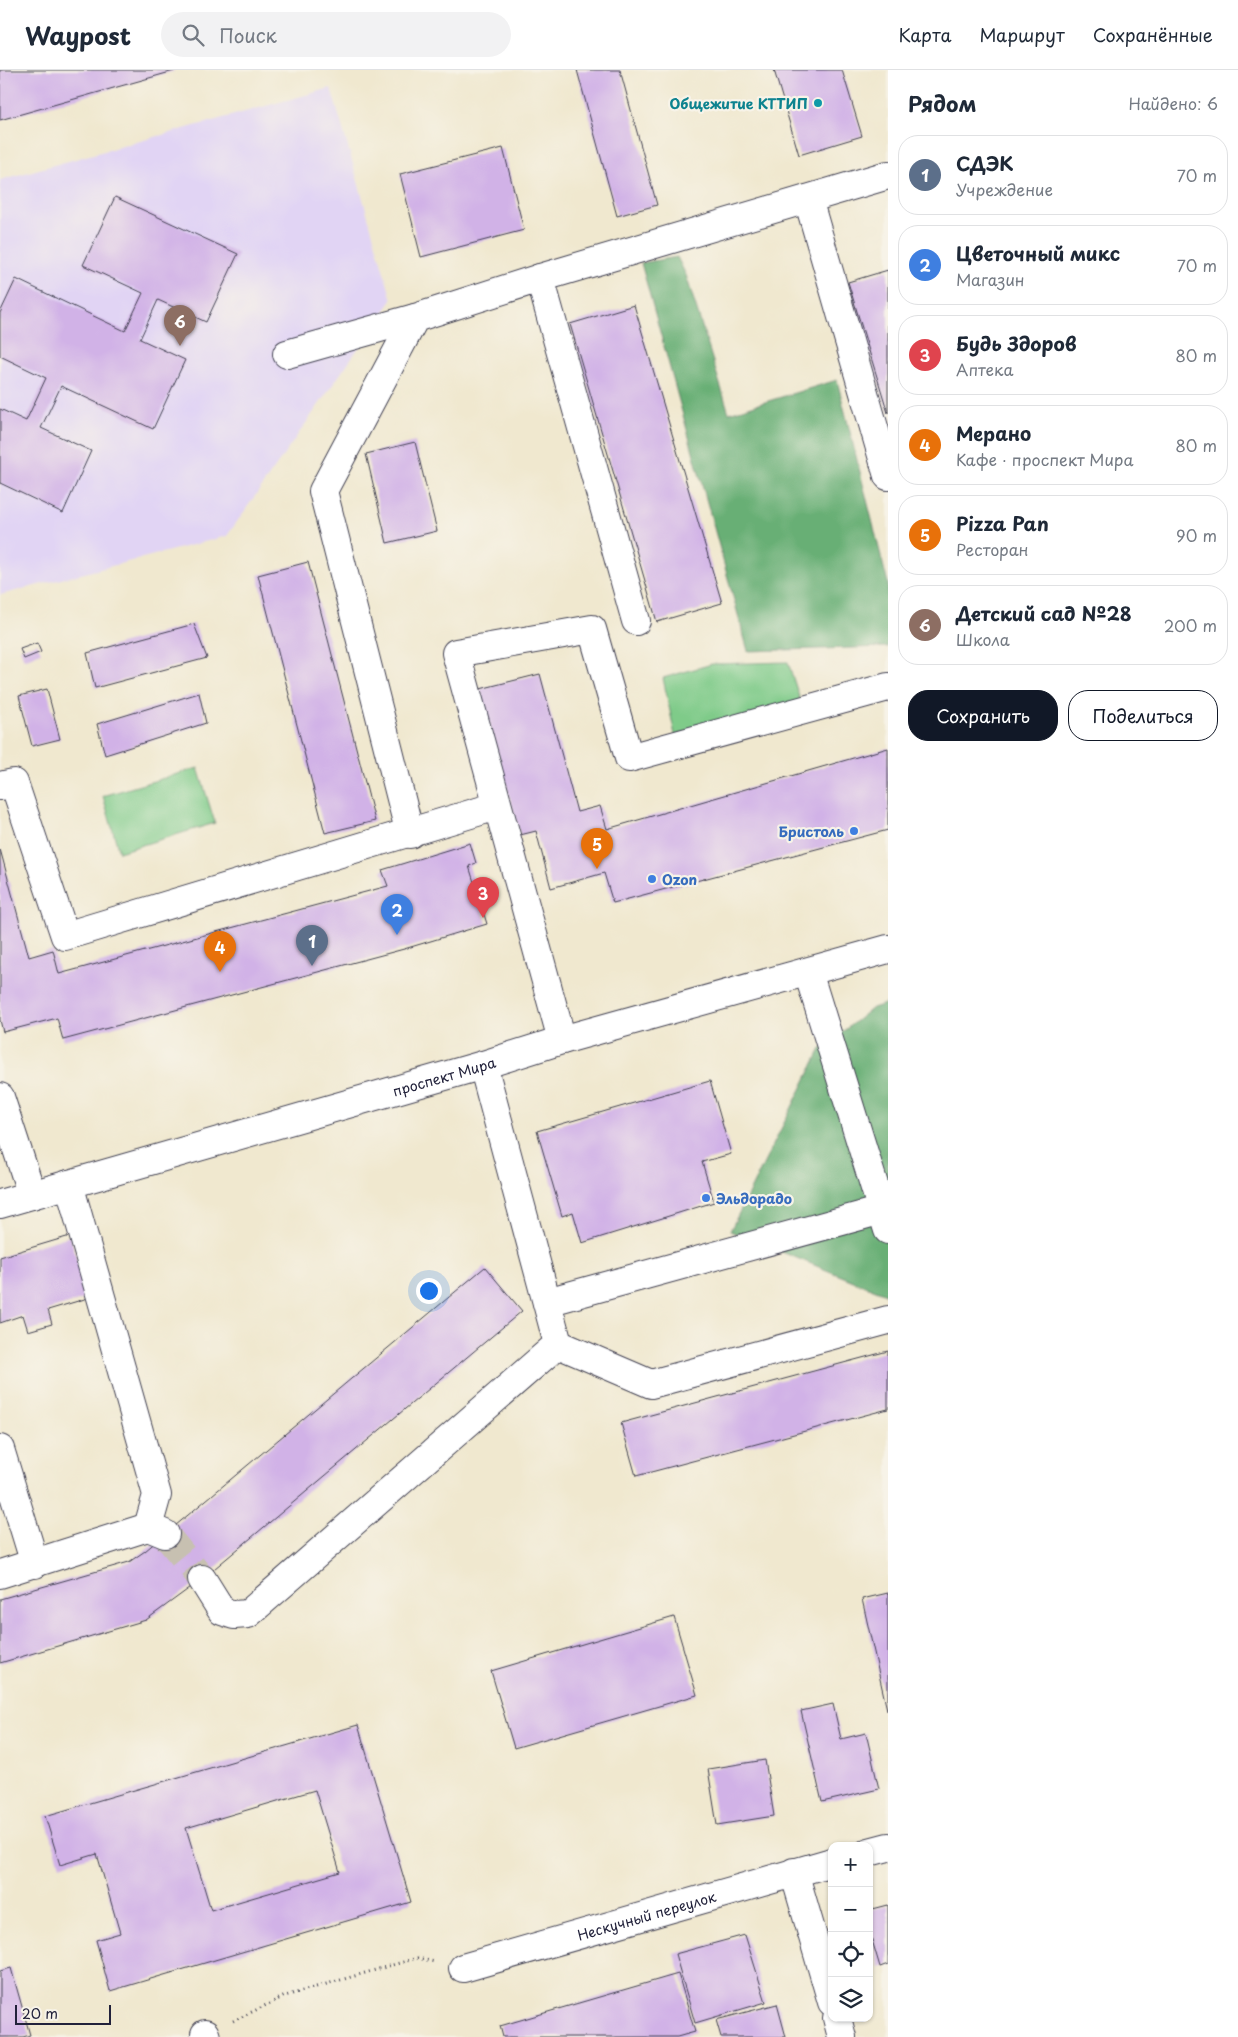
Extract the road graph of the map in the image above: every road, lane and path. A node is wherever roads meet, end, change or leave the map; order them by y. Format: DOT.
graph roads {
  1 [pos="888,175"];
  2 [pos="808,199"];
  3 [pos="540,278"];
  4 [pos="415,318"];
  5 [pos="286,354"];
  6 [pos="888,476"];
  7 [pos="636,621"];
  8 [pos="888,687"];
  9 [pos="0,786"];
  10 [pos="497,806"];
  11 [pos="410,834"];
  12 [pos="888,949"];
  13 [pos="808,972"];
  14 [pos="562,1040"];
  15 [pos="483,1066"];
  16 [pos="0,1097"];
  17 [pos="69,1184"];
  18 [pos="32,1194"];
  19 [pos="0,1204"];
  20 [pos="885,1220"];
  21 [pos="547,1302"];
  22 [pos="888,1320"];
  23 [pos="558,1344"];
  24 [pos="1,1457"];
  25 [pos="35,1564"];
  26 [pos="0,1574"];
  27 [pos="202,1579"];
  28 [pos="888,1847"];
  29 [pos="873,1851"];
  30 [pos="828,1863"];
  31 [pos="794,1872"];
  32 [pos="463,1968"];
  33 [pos="828,1988"];
  34 [pos="837,2022"];
  35 [pos="205,2036"];
  36 [pos="842,2037"];
  1 -- 2 [label="main road"];
  2 -- 3 [label="main road"];
  2 -- 6 [label="main road"];
  3 -- 4 [label="main road"];
  3 -- 7 [label="main road"];
  4 -- 5 [label="main road"];
  4 -- 11 [label="main road"];
  8 -- 10 [label="main road"];
  9 -- 11 [label="main road"];
  10 -- 11 [label="main road"];
  10 -- 14 [label="main road"];
  12 -- 13 [label="main road, проспект Мира"];
  13 -- 14 [label="main road, проспект Мира"];
  13 -- 20 [label="main road"];
  14 -- 15 [label="main road, проспект Мира"];
  15 -- 17 [label="main road, проспект Мира"];
  15 -- 21 [label="main road"];
  16 -- 18 [label="main road"];
  17 -- 18 [label="main road, проспект Мира"];
  17 -- 25 [label="main road"];
  18 -- 19 [label="main road, проспект Мира"];
  20 -- 21 [label="main road"];
  21 -- 23 [label="main road"];
  22 -- 23 [label="main road"];
  23 -- 27 [label="main road"];
  24 -- 25 [label="main road"];
  25 -- 26 [label="main road"];
  28 -- 29 [label="main road"];
  30 -- 31 [label="main road, Нескучный переулок"];
  31 -- 32 [label="main road, Нескучный переулок"];
  31 -- 33 [label="main road"];
  32 -- 35 [label="path"];
  34 -- 36 [label="main road"];
}
